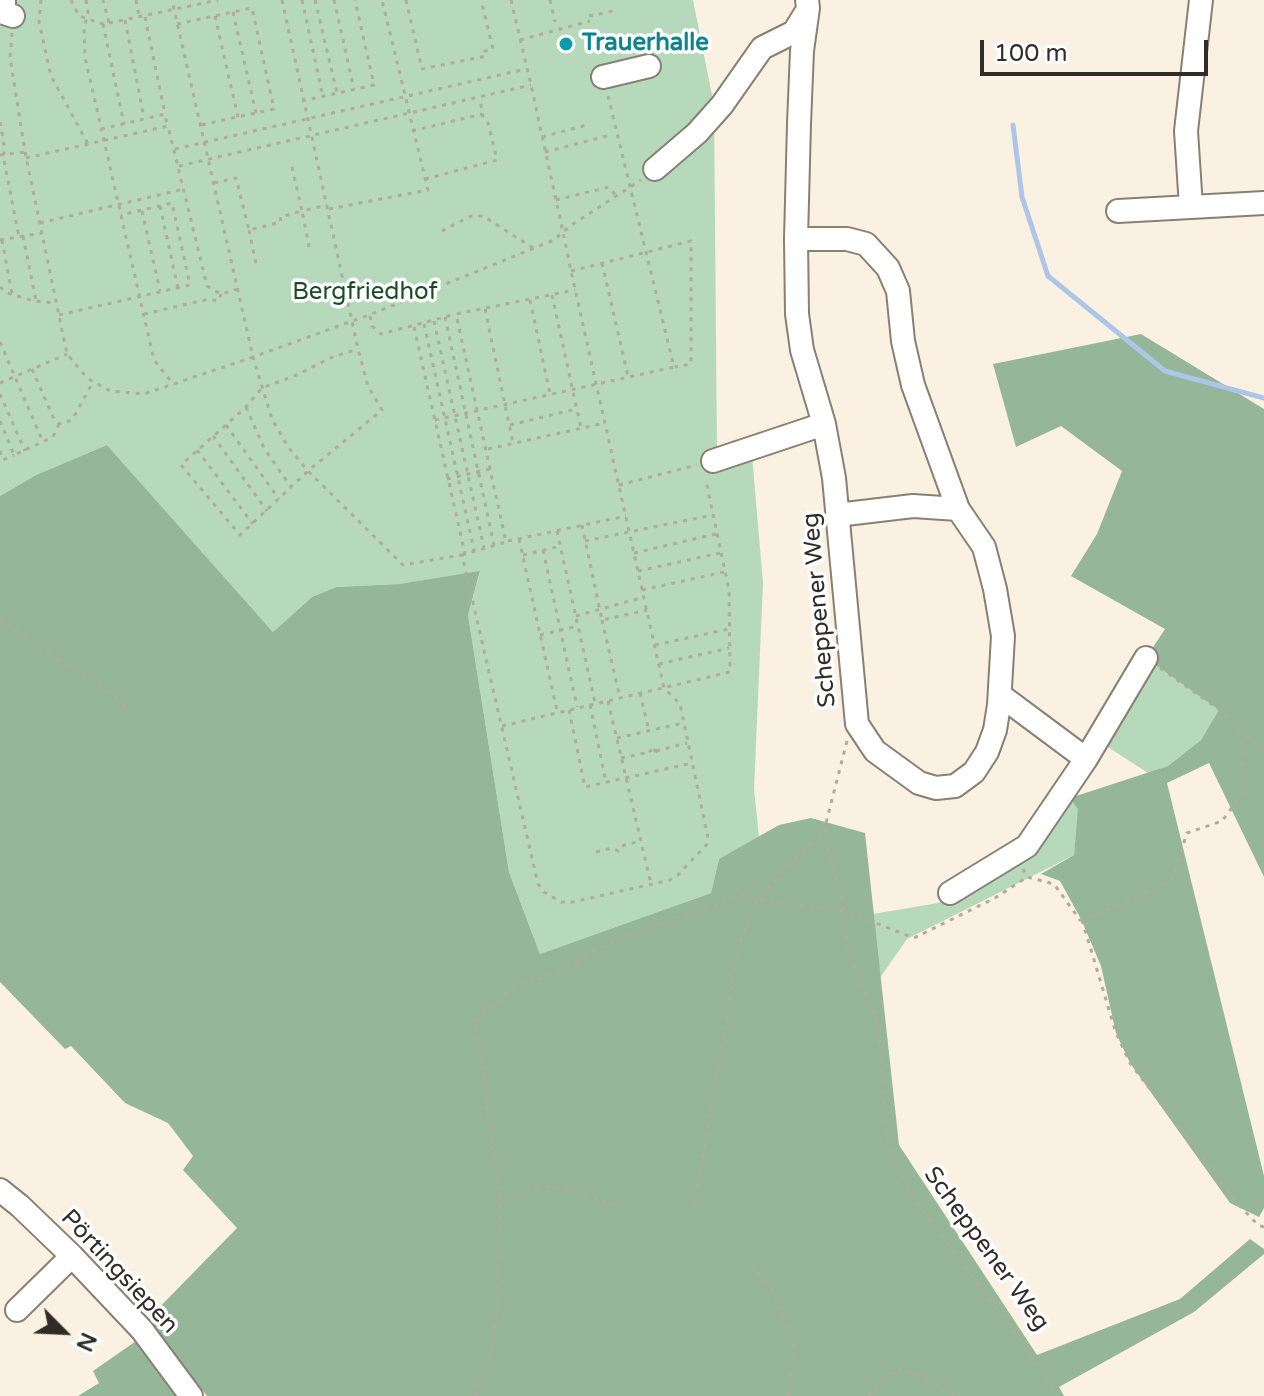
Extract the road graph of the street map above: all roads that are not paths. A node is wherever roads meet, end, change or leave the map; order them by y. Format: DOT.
graph roads {
  1 [pos="1201,0"];
  2 [pos="810,3"];
  3 [pos="649,66"];
  4 [pos="603,77"];
  5 [pos="655,169"];
  6 [pos="1264,203"];
  7 [pos="1191,207"];
  8 [pos="1118,211"];
  9 [pos="796,239"];
  10 [pos="824,424"];
  11 [pos="710,471"];
  12 [pos="958,509"];
  13 [pos="837,515"];
  14 [pos="1146,658"];
  15 [pos="1000,695"];
  16 [pos="1086,759"];
  17 [pos="950,893"];
  18 [pos="0,1190"];
  19 [pos="72,1256"];
  20 [pos="17,1310"];
  21 [pos="191,1396"];
  1 -- 7 [label="street"];
  2 -- 5 [label="street"];
  2 -- 9 [label="street, Scheppener Weg"];
  3 -- 4 [label="street"];
  6 -- 7 [label="street"];
  7 -- 8 [label="street"];
  9 -- 10 [label="street, Scheppener Weg"];
  9 -- 12 [label="street"];
  10 -- 11 [label="street"];
  10 -- 13 [label="street, Scheppener Weg"];
  12 -- 13 [label="street"];
  12 -- 15 [label="street"];
  13 -- 15 [label="street, Scheppener Weg"];
  14 -- 16 [label="street"];
  15 -- 16 [label="street"];
  16 -- 17 [label="street"];
  18 -- 19 [label="street, Pörtingsiepen"];
  19 -- 20 [label="street"];
  19 -- 21 [label="street, Pörtingsiepen"];
}
